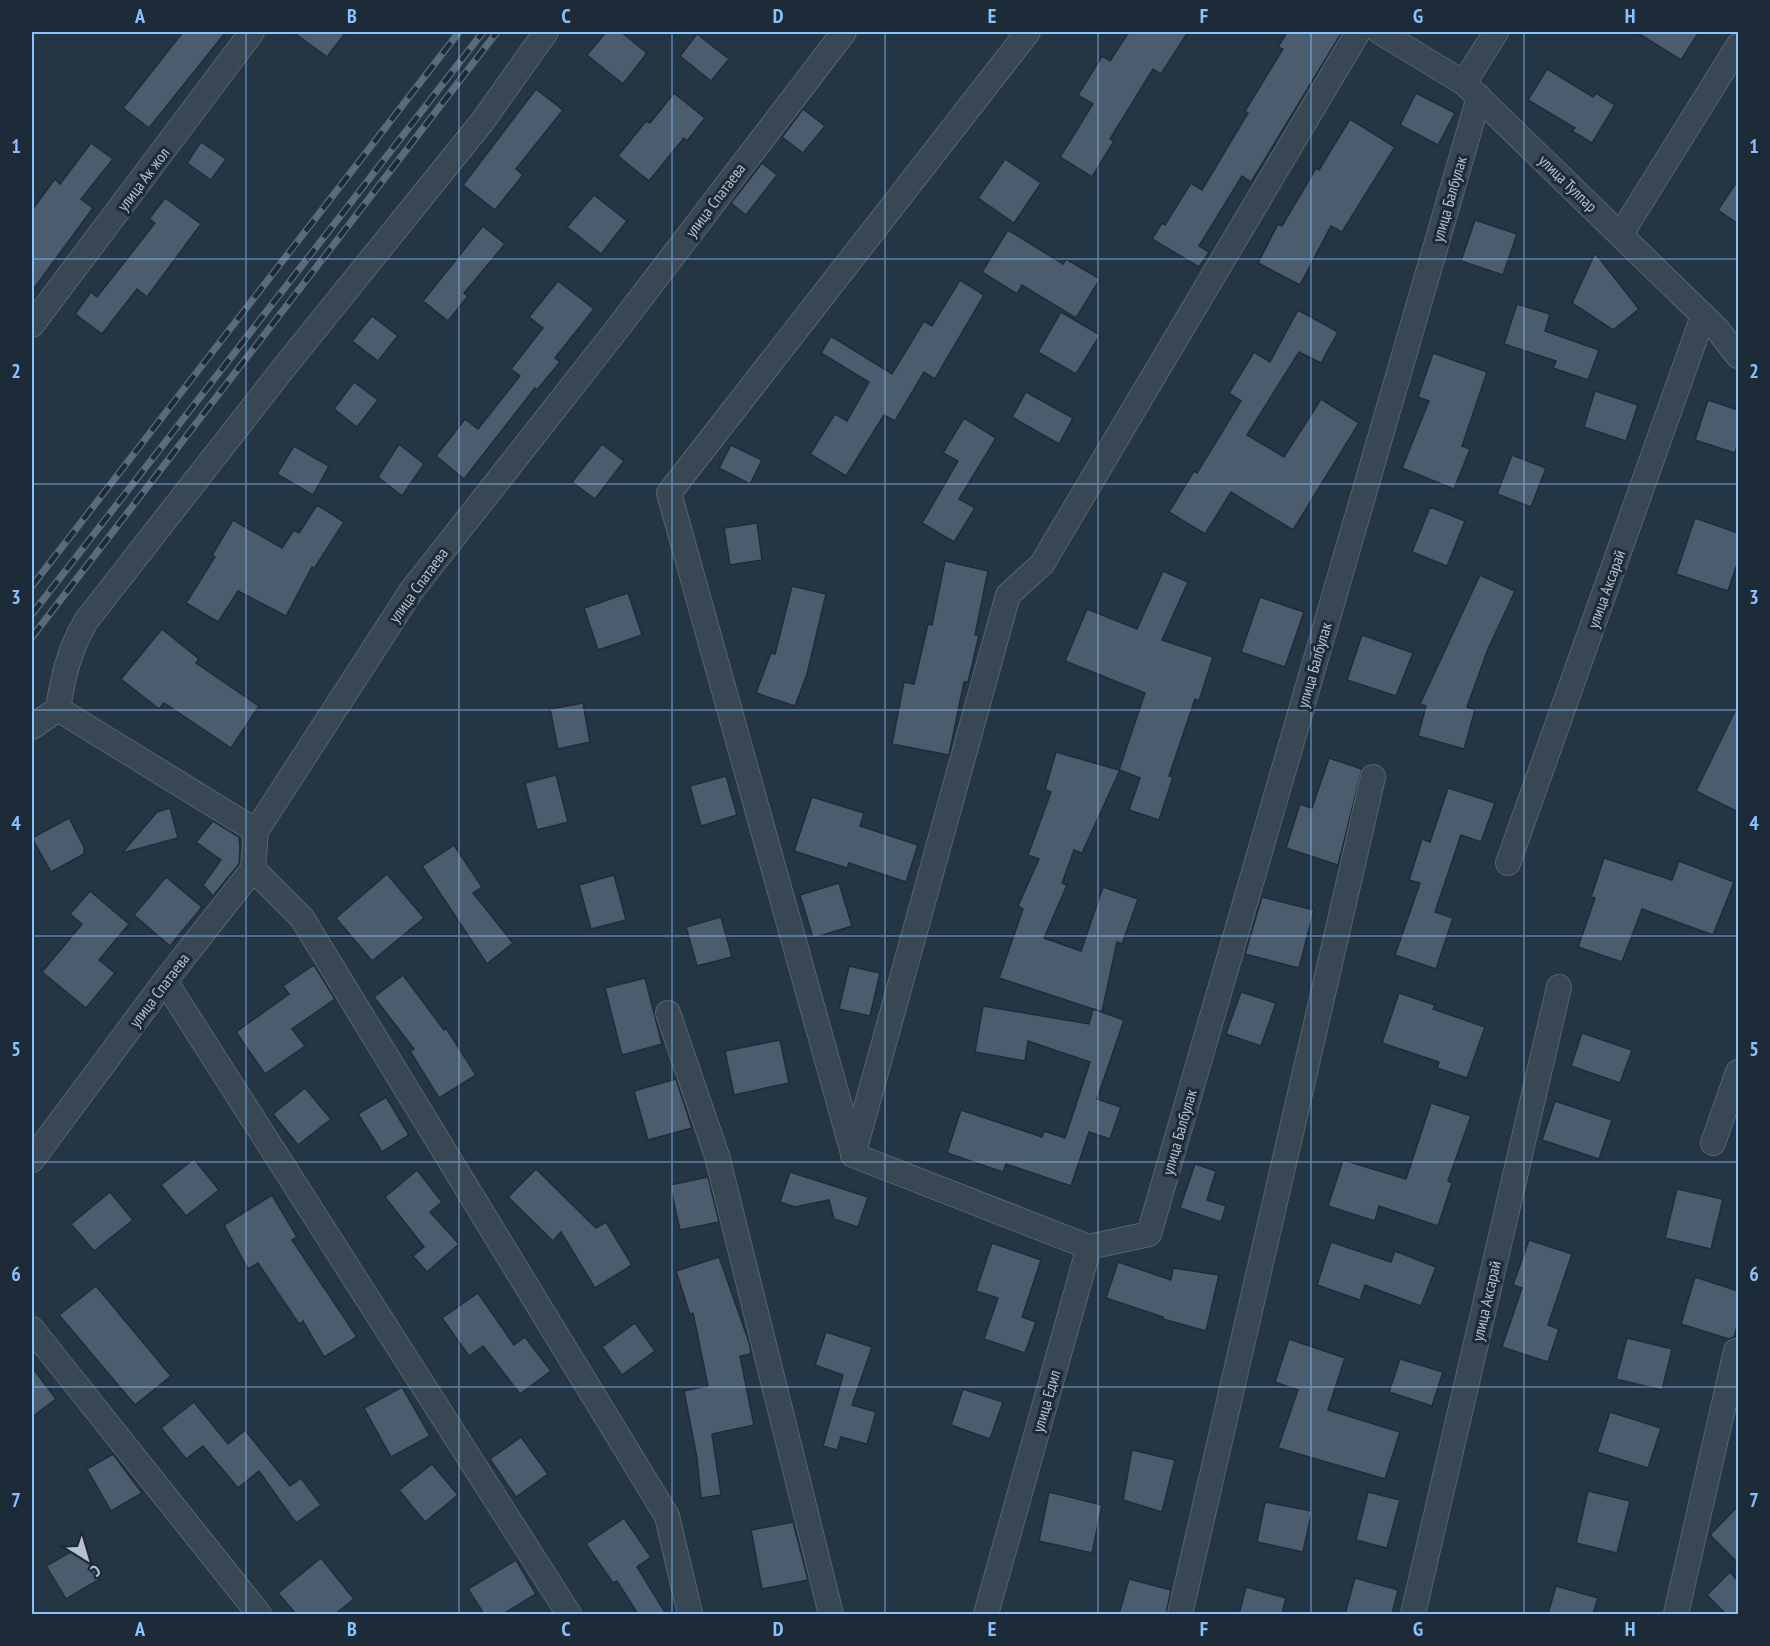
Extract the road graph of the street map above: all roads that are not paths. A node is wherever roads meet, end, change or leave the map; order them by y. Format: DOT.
graph roads {
  1 [pos="252,32"];
  2 [pos="546,32"];
  3 [pos="844,32"];
  4 [pos="1028,32"];
  5 [pos="1358,32"];
  6 [pos="1380,32"];
  7 [pos="1496,32"];
  8 [pos="1738,46"];
  9 [pos="1472,90"];
  10 [pos="1621,234"];
  11 [pos="1703,316"];
  12 [pos="32,325"];
  13 [pos="1738,356"];
  14 [pos="58,709"];
  15 [pos="32,727"];
  16 [pos="1374,777"];
  17 [pos="256,831"];
  18 [pos="1508,863"];
  19 [pos="253,869"];
  20 [pos="165,981"];
  21 [pos="1559,987"];
  22 [pos="668,1013"];
  23 [pos="1738,1072"];
  24 [pos="1713,1143"];
  25 [pos="854,1155"];
  26 [pos="32,1160"];
  27 [pos="1089,1247"];
  28 [pos="32,1329"];
  29 [pos="1736,1351"];
  30 [pos="259,1614"];
  31 [pos="569,1614"];
  32 [pos="690,1614"];
  33 [pos="831,1614"];
  34 [pos="986,1614"];
  35 [pos="1180,1614"];
  36 [pos="1413,1614"];
  37 [pos="1676,1614"];
  1 -- 12 [label="street, улица Ак жол"];
  2 -- 14 [label="street"];
  3 -- 17 [label="street, улица Спатаева"];
  4 -- 25 [label="street"];
  5 -- 25 [label="street"];
  6 -- 9 [label="street, улица Тулпар"];
  7 -- 9 [label="street, улица Балбулак"];
  8 -- 10 [label="street"];
  9 -- 10 [label="street, улица Тулпар"];
  9 -- 27 [label="street, улица Балбулак"];
  10 -- 11 [label="street, улица Тулпар"];
  11 -- 13 [label="street, улица Тулпар"];
  11 -- 18 [label="street, улица Аксарай"];
  14 -- 15 [label="street"];
  14 -- 17 [label="street"];
  16 -- 35 [label="street"];
  17 -- 19 [label="street, улица Спатаева"];
  19 -- 20 [label="street, улица Спатаева"];
  19 -- 32 [label="street"];
  20 -- 26 [label="street, улица Спатаева"];
  20 -- 31 [label="street"];
  21 -- 36 [label="street, улица Аксарай"];
  22 -- 33 [label="street"];
  23 -- 24 [label="street"];
  25 -- 27 [label="street"];
  27 -- 34 [label="street, улица Едил"];
  28 -- 30 [label="street"];
  29 -- 37 [label="street"];
}
